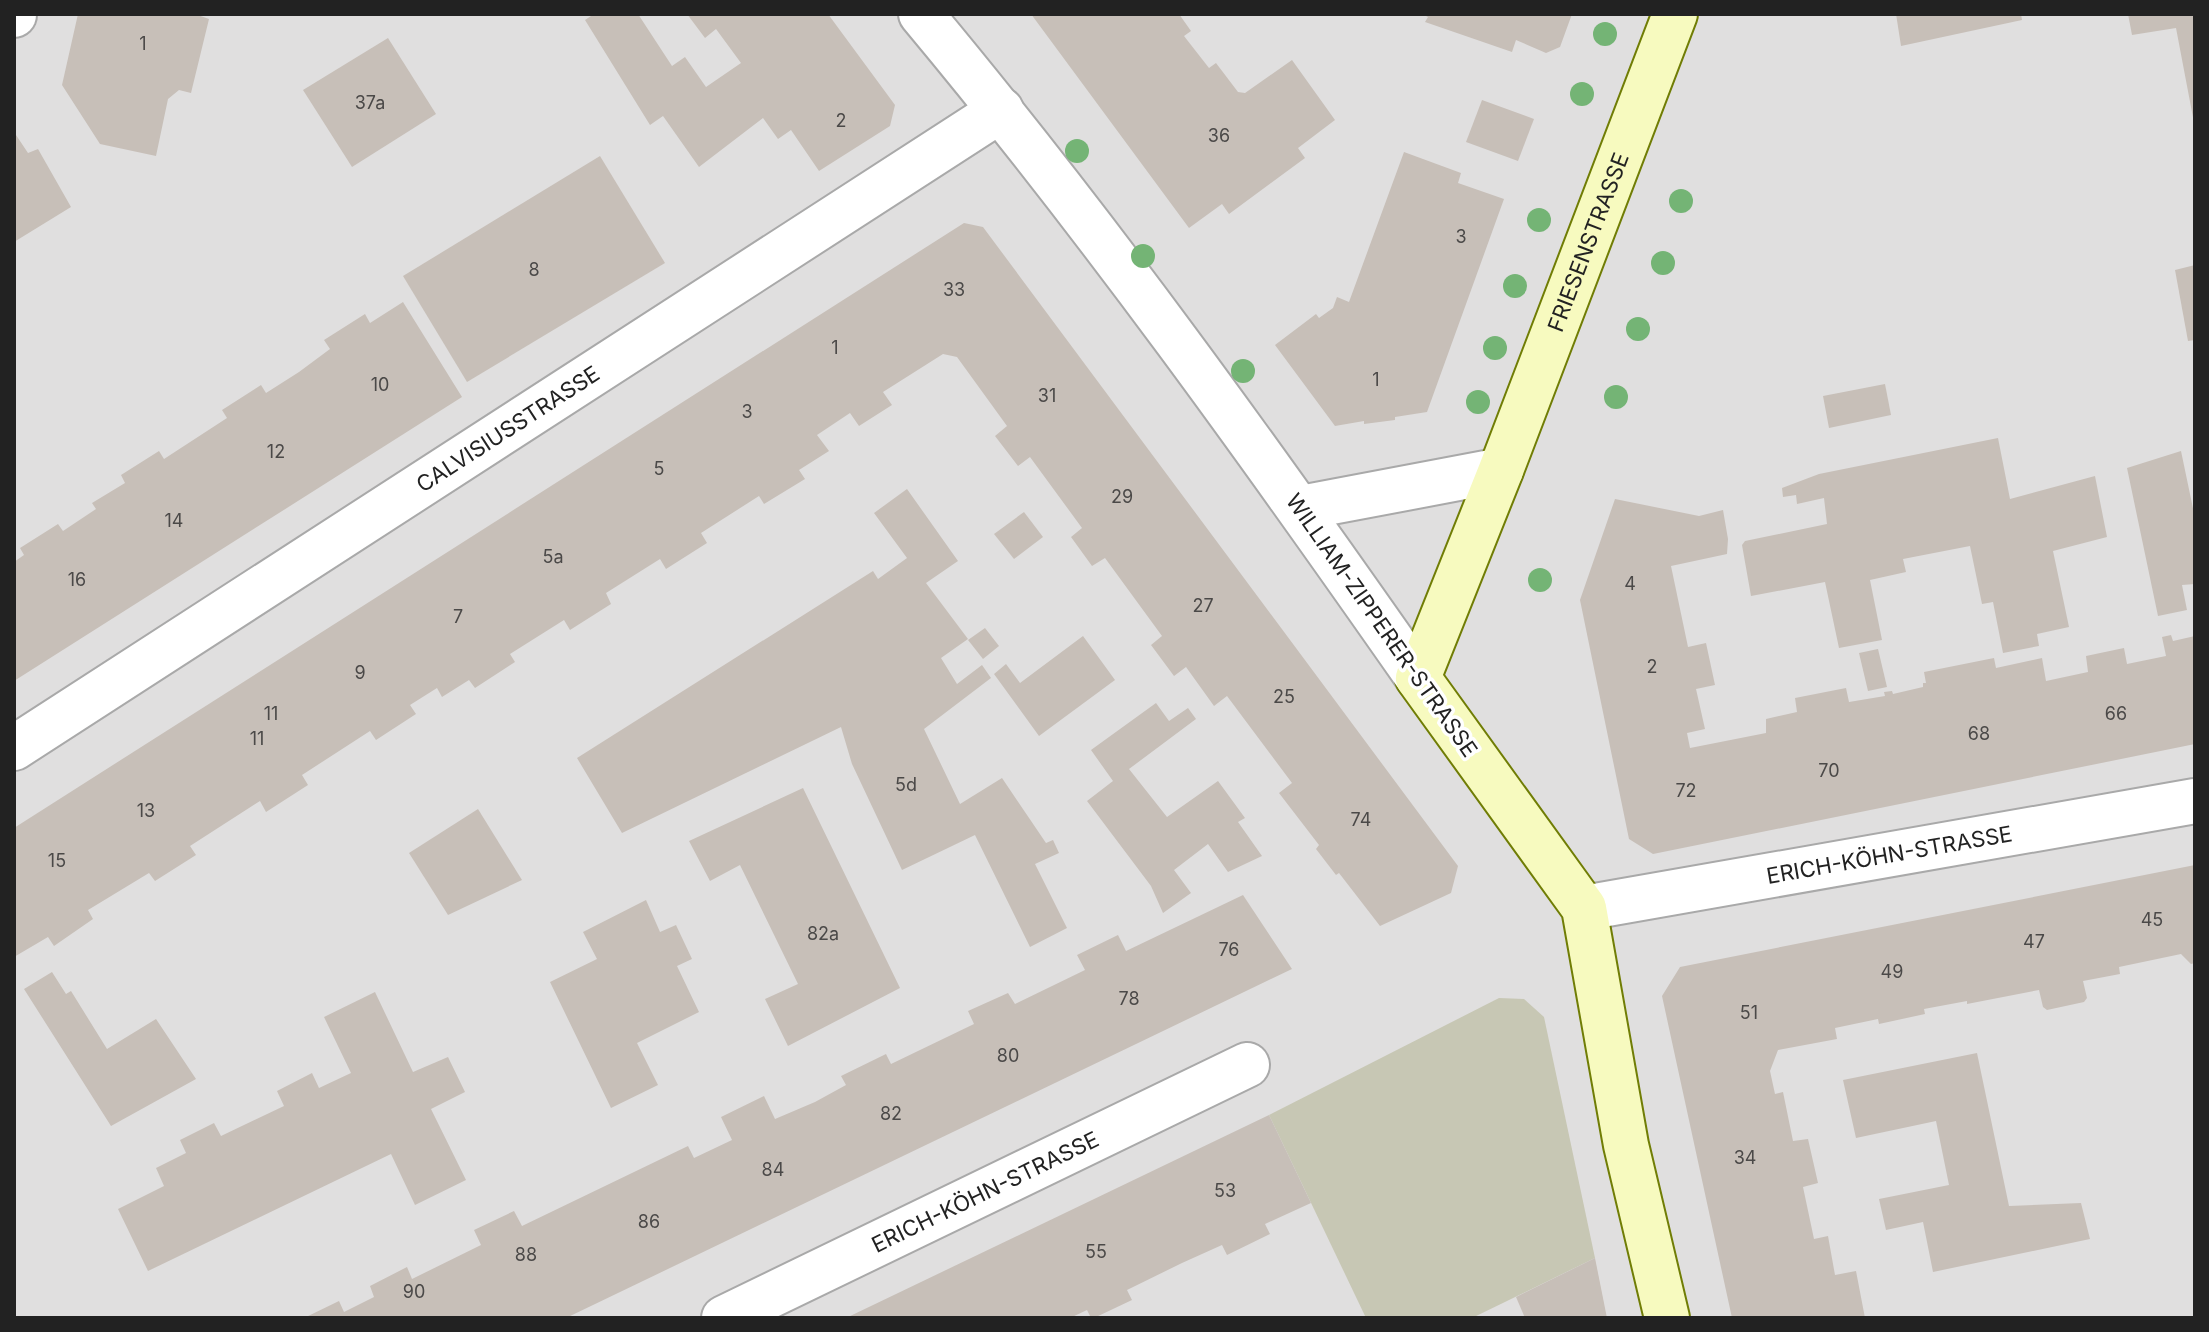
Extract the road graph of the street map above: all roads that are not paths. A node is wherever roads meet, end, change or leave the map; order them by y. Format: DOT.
graph roads {
  1 [pos="921,14"];
  2 [pos="1675,14"];
  3 [pos="1001,110"];
  4 [pos="1501,470"];
  5 [pos="1300,508"];
  6 [pos="1418,678"];
  7 [pos="14,748"];
  8 [pos="2195,801"];
  9 [pos="1584,908"];
  10 [pos="1247,1065"];
  11 [pos="724,1318"];
  12 [pos="1667,1318"];
  1 -- 3 [label="street, WILLIAM-ZIPPERER-STRASSE"];
  2 -- 4 [label="street, FRIESENSTRASSE"];
  3 -- 5 [label="street, WILLIAM-ZIPPERER-STRASSE"];
  3 -- 7 [label="street, CALVISIUSSTRASSE"];
  4 -- 5 [label="street"];
  4 -- 6 [label="street, FRIESENSTRASSE"];
  5 -- 6 [label="street, WILLIAM-ZIPPERER-STRASSE"];
  6 -- 9 [label="street, WILLIAM-ZIPPERER-STRASSE"];
  8 -- 9 [label="street, ERICH-KÖHN-STRASSE"];
  9 -- 12 [label="street, WILLIAM-ZIPPERER-STRASSE"];
  10 -- 11 [label="street, ERICH-KÖHN-STRASSE"];
}
